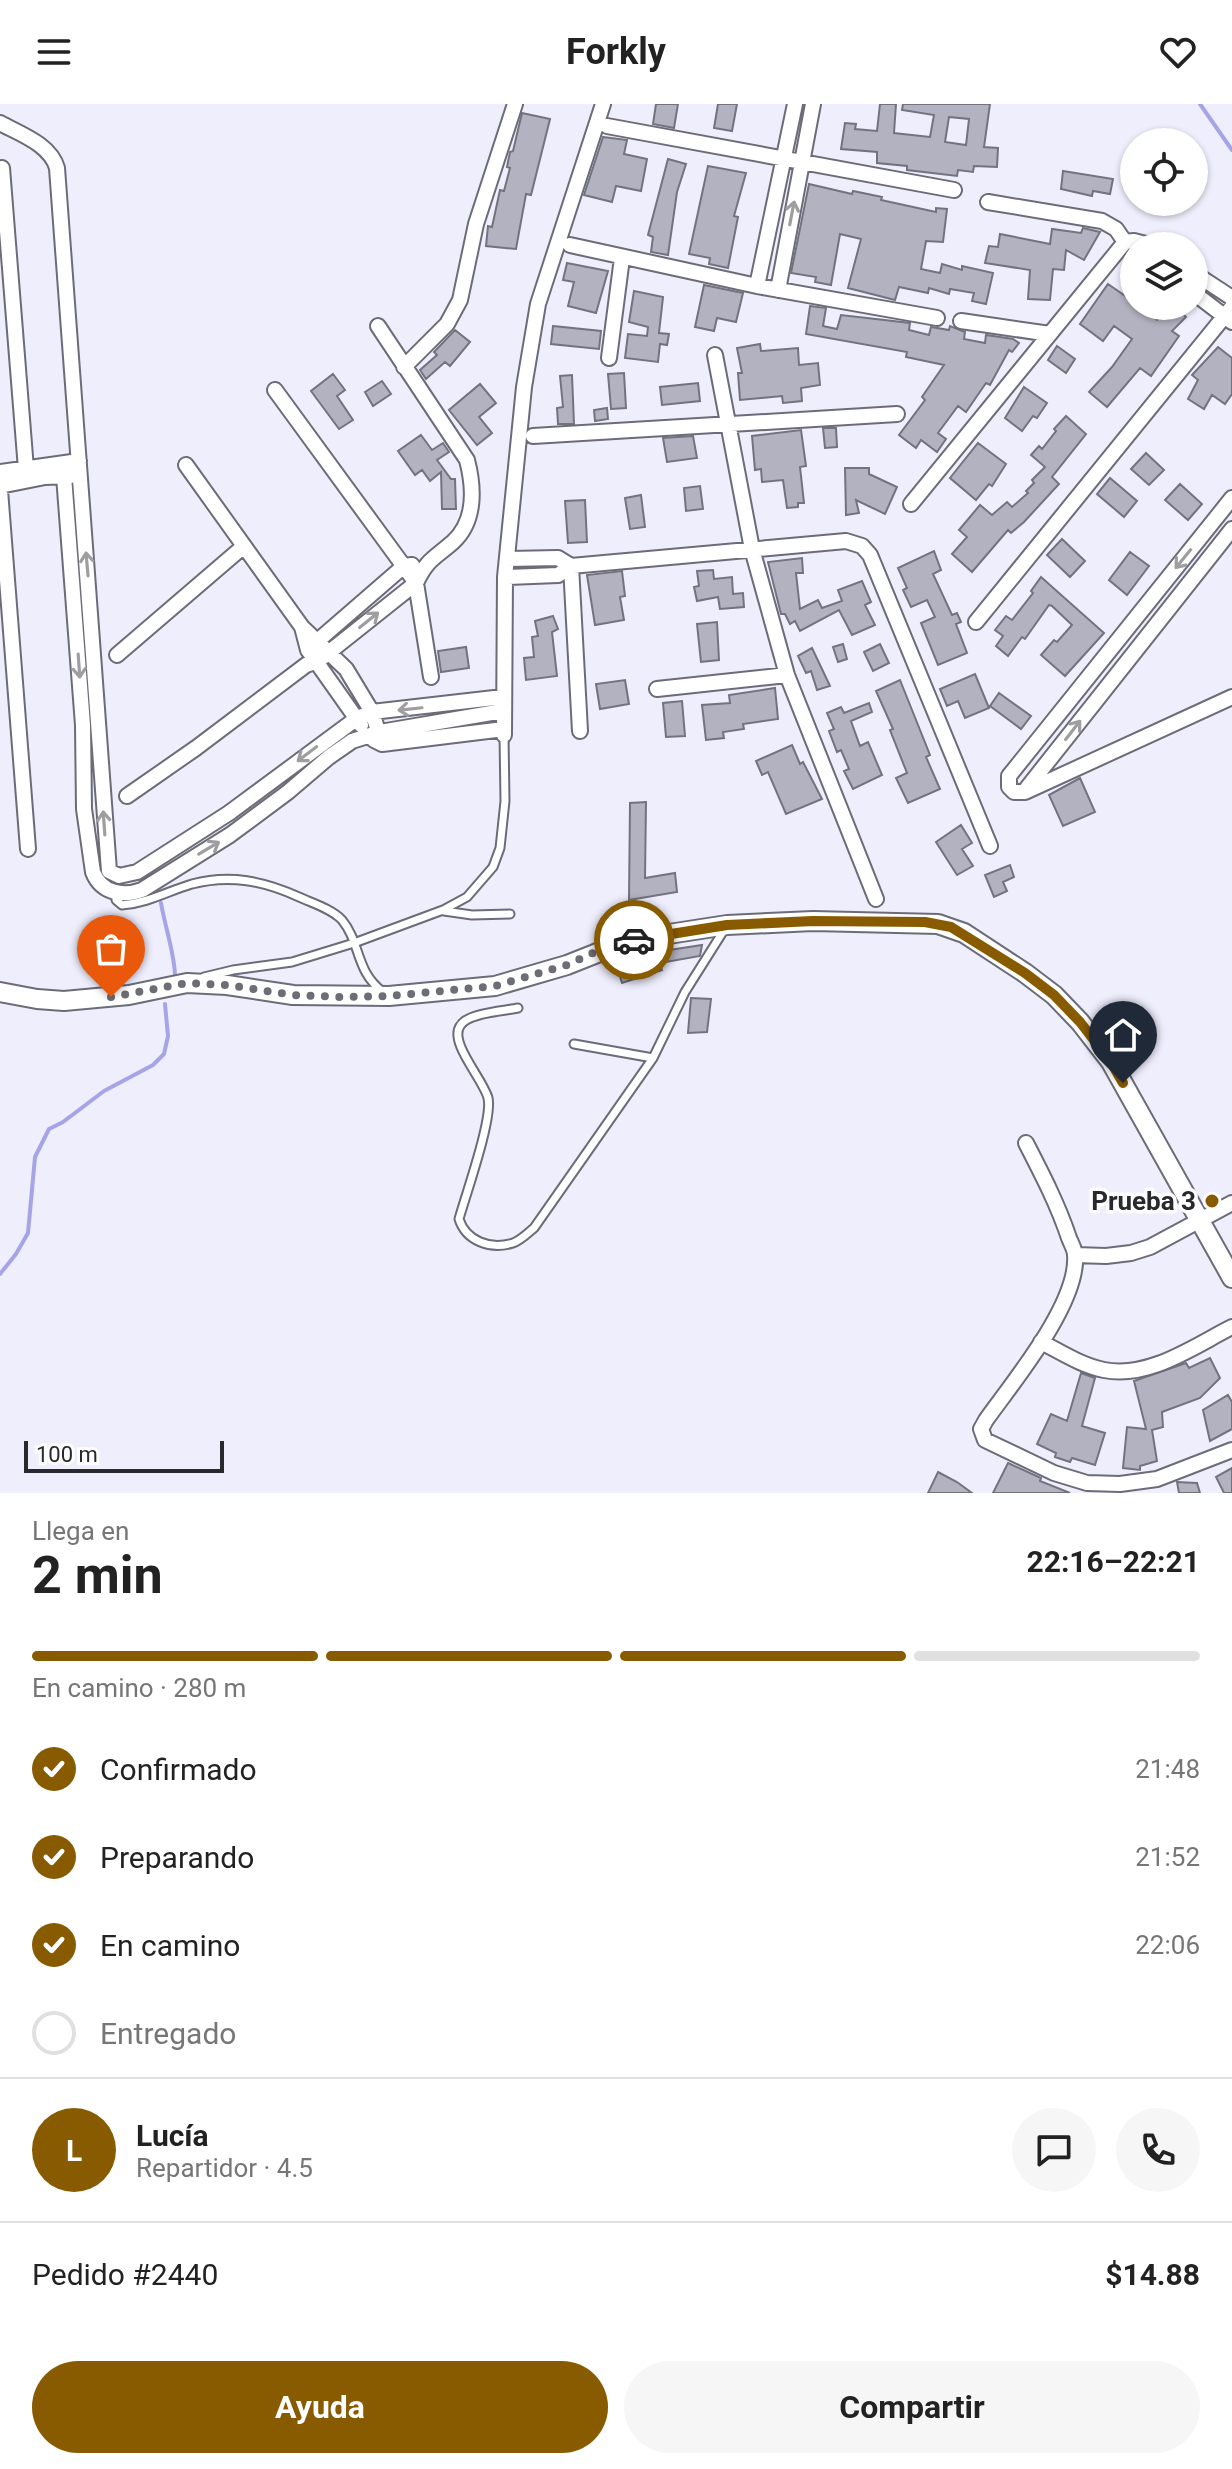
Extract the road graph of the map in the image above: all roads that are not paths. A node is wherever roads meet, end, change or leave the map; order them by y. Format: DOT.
graph roads {
  1 [pos="515,104"];
  2 [pos="603,104"];
  3 [pos="795,104"];
  4 [pos="813,104"];
  5 [pos="0,123"];
  6 [pos="607,126"];
  7 [pos="784,160"];
  8 [pos="801,163"];
  9 [pos="2,168"];
  10 [pos="954,190"];
  11 [pos="988,202"];
  12 [pos="1120,232"];
  13 [pos="570,245"];
  14 [pos="1120,256"];
  15 [pos="622,258"];
  16 [pos="1208,282"];
  17 [pos="757,286"];
  18 [pos="778,290"];
  19 [pos="1232,298"];
  20 [pos="1208,302"];
  21 [pos="1229,315"];
  22 [pos="937,318"];
  23 [pos="961,321"];
  24 [pos="378,326"];
  25 [pos="1050,334"];
  26 [pos="715,355"];
  27 [pos="609,358"];
  28 [pos="404,367"];
  29 [pos="275,390"];
  30 [pos="897,414"];
  31 [pos="727,426"];
  32 [pos="533,436"];
  33 [pos="186,465"];
  34 [pos="26,469"];
  35 [pos="74,471"];
  36 [pos="0,472"];
  37 [pos="0,488"];
  38 [pos="1232,498"];
  39 [pos="911,504"];
  40 [pos="1232,529"];
  41 [pos="244,546"];
  42 [pos="752,549"];
  43 [pos="507,559"];
  44 [pos="425,564"];
  45 [pos="404,566"];
  46 [pos="571,566"];
  47 [pos="505,577"];
  48 [pos="416,583"];
  49 [pos="976,622"];
  50 [pos="316,654"];
  51 [pos="117,655"];
  52 [pos="787,675"];
  53 [pos="431,677"];
  54 [pos="657,689"];
  55 [pos="1232,697"];
  56 [pos="503,704"];
  57 [pos="447,705"];
  58 [pos="372,712"];
  59 [pos="356,719"];
  60 [pos="449,730"];
  61 [pos="580,731"];
  62 [pos="504,732"];
  63 [pos="377,737"];
  64 [pos="1025,792"];
  65 [pos="127,796"];
  66 [pos="990,846"];
  67 [pos="28,849"];
  68 [pos="116,893"];
  69 [pos="876,899"];
  70 [pos="443,910"];
  71 [pos="510,914"];
  72 [pos="727,925"];
  73 [pos="354,943"];
  74 [pos="187,983"];
  75 [pos="0,992"];
  76 [pos="389,996"];
  77 [pos="518,1008"];
  78 [pos="574,1044"];
  79 [pos="653,1058"];
  80 [pos="1026,1143"];
  81 [pos="1232,1203"];
  82 [pos="1200,1219"];
  83 [pos="1075,1255"];
  84 [pos="1232,1278"];
  85 [pos="1232,1327"];
  86 [pos="1041,1342"];
  87 [pos="1232,1450"];
  1 -- 28 [label="street"];
  2 -- 43 [label="street"];
  3 -- 7 [label="street"];
  4 -- 8 [label="street"];
  5 -- 35 [label="street"];
  6 -- 7 [label="street"];
  7 -- 8 [label="street"];
  7 -- 17 [label="street"];
  8 -- 10 [label="street"];
  18 -- 8 [label="street, one-way"];
  9 -- 34 [label="street"];
  11 -- 12 [label="street"];
  13 -- 15 [label="street"];
  14 -- 25 [label="street"];
  15 -- 17 [label="street"];
  15 -- 27 [label="street"];
  16 -- 19 [label="street"];
  17 -- 18 [label="street"];
  18 -- 22 [label="street"];
  20 -- 21 [label="street"];
  21 -- 49 [label="street"];
  23 -- 25 [label="street"];
  24 -- 28 [label="street"];
  25 -- 39 [label="street"];
  26 -- 31 [label="street"];
  28 -- 44 [label="street"];
  29 -- 45 [label="street"];
  30 -- 31 [label="street"];
  31 -- 32 [label="street"];
  31 -- 42 [label="street"];
  33 -- 41 [label="street"];
  34 -- 35 [label="street"];
  34 -- 36 [label="street"];
  35 -- 37 [label="street"];
  59 -- 35 [label="street, one-way"];
  35 -- 68 [label="street, one-way"];
  37 -- 67 [label="street"];
  38 -- 64 [label="street, one-way"];
  64 -- 40 [label="street, one-way"];
  41 -- 50 [label="street"];
  41 -- 51 [label="street"];
  42 -- 46 [label="street"];
  42 -- 52 [label="street"];
  42 -- 66 [label="street"];
  43 -- 46 [label="street"];
  43 -- 47 [label="street"];
  44 -- 45 [label="street"];
  44 -- 48 [label="street"];
  45 -- 48 [label="street"];
  45 -- 50 [label="street"];
  46 -- 47 [label="street"];
  46 -- 61 [label="street"];
  47 -- 56 [label="street"];
  50 -- 48 [label="street, one-way"];
  48 -- 53 [label="street"];
  50 -- 58 [label="street"];
  50 -- 59 [label="street"];
  50 -- 65 [label="street"];
  52 -- 54 [label="street"];
  52 -- 69 [label="street"];
  55 -- 64 [label="street"];
  56 -- 57 [label="street"];
  56 -- 60 [label="street"];
  56 -- 62 [label="street"];
  57 -- 58 [label="street, one-way"];
  57 -- 60 [label="street"];
  58 -- 59 [label="street"];
  58 -- 63 [label="street"];
  59 -- 63 [label="street"];
  60 -- 62 [label="street"];
  60 -- 63 [label="street"];
  62 -- 70 [label="lane"];
  68 -- 63 [label="street, one-way"];
  68 -- 73 [label="lane"];
  70 -- 71 [label="lane"];
  70 -- 73 [label="lane"];
  72 -- 76 [label="main road"];
  72 -- 79 [label="lane"];
  72 -- 82 [label="main road"];
  73 -- 74 [label="lane"];
  73 -- 76 [label="lane"];
  74 -- 75 [label="main road"];
  74 -- 76 [label="main road"];
  77 -- 79 [label="lane"];
  78 -- 79 [label="lane"];
  80 -- 83 [label="street"];
  81 -- 82 [label="street"];
  82 -- 83 [label="street"];
  82 -- 84 [label="main road"];
  83 -- 86 [label="street"];
  85 -- 86 [label="street"];
  86 -- 87 [label="street"];
}
